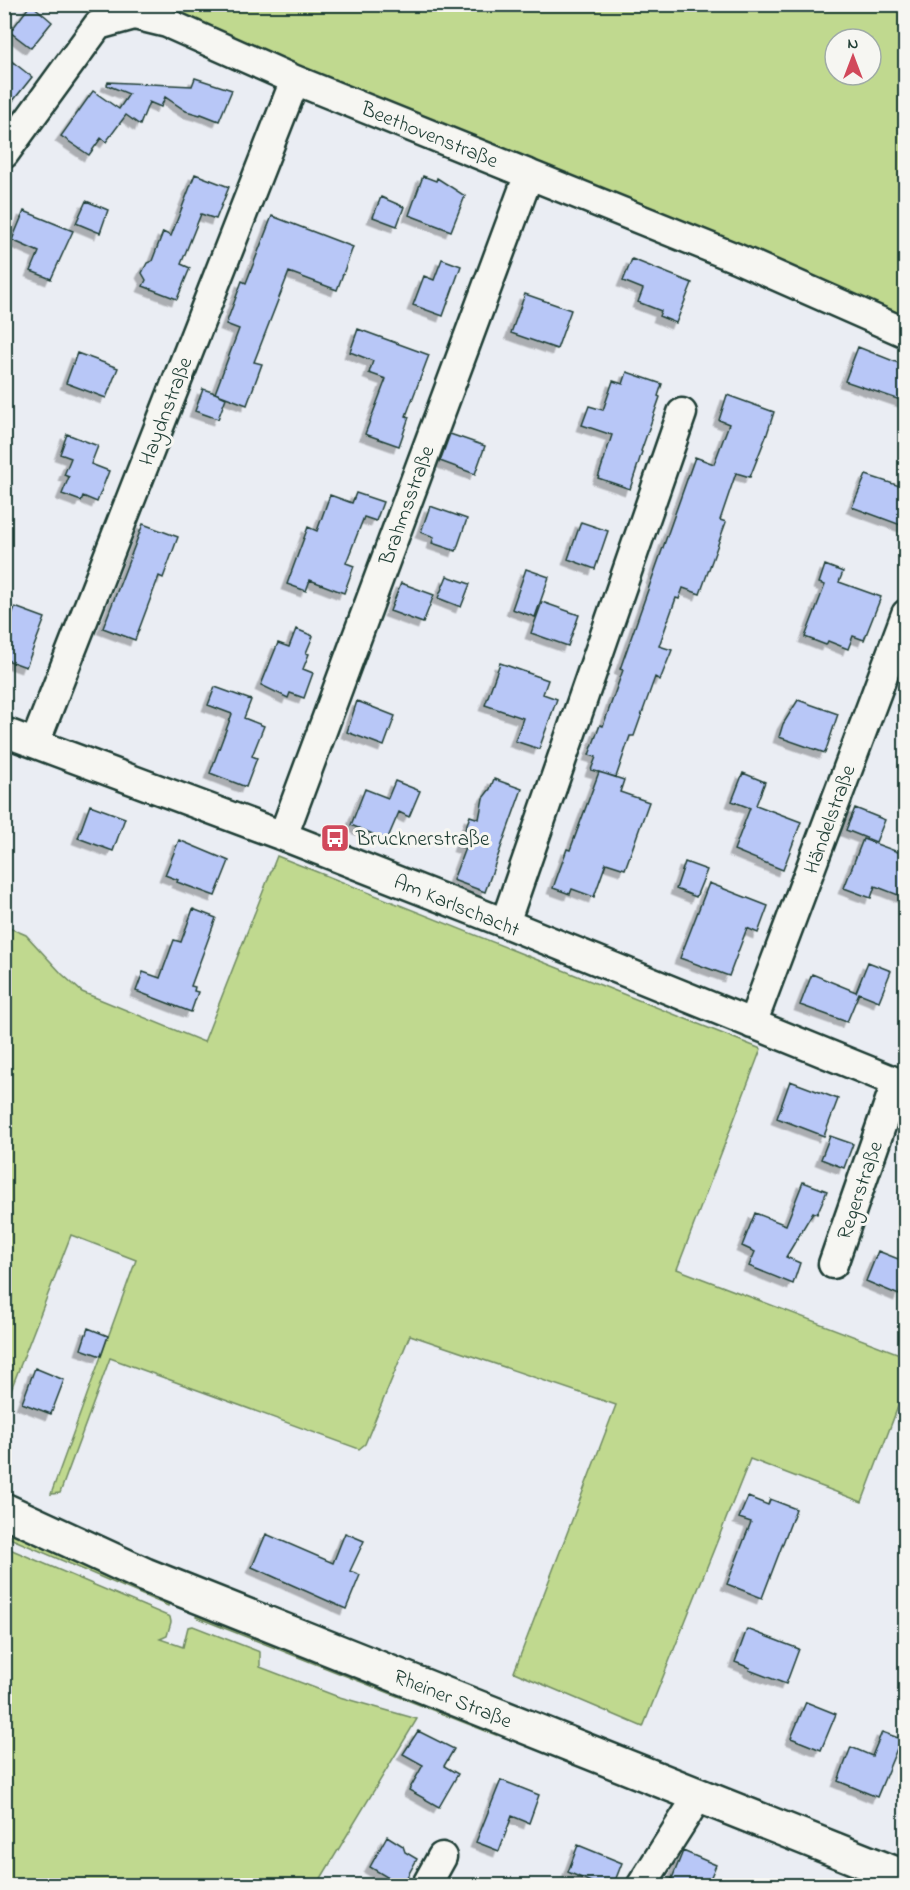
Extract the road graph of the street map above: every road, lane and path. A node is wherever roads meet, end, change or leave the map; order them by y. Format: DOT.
graph roads {
  1 [pos="124,10"];
  2 [pos="295,80"];
  3 [pos="4,154"];
  4 [pos="529,174"];
  5 [pos="906,333"];
  6 [pos="682,413"];
  7 [pos="906,614"];
  8 [pos="4,732"];
  9 [pos="35,743"];
  10 [pos="283,836"];
  11 [pos="505,923"];
  12 [pos="752,1024"];
  13 [pos="901,1084"];
  14 [pos="833,1264"];
  15 [pos="4,1510"];
  16 [pos="699,1795"];
  17 [pos="442,1857"];
  18 [pos="906,1878"];
  19 [pos="426,1886"];
  20 [pos="641,1886"];
  1 -- 2 [label="street, Beethovenstraße"];
  1 -- 3 [label="street, Beethovenstraße"];
  2 -- 4 [label="street, Beethovenstraße"];
  2 -- 9 [label="street, Haydnstraße"];
  4 -- 5 [label="street, Beethovenstraße"];
  4 -- 10 [label="street, Brahmsstraße"];
  6 -- 11 [label="street"];
  7 -- 12 [label="street, Händelstraße"];
  8 -- 9 [label="street, Am Karlschacht"];
  9 -- 10 [label="street, Am Karlschacht"];
  10 -- 11 [label="street, Am Karlschacht"];
  11 -- 12 [label="street, Am Karlschacht"];
  12 -- 13 [label="street, Am Karlschacht"];
  13 -- 14 [label="street, Regerstraße"];
  15 -- 16 [label="main road, Rheiner Straße"];
  16 -- 18 [label="main road, Rheiner Straße"];
  16 -- 20 [label="street"];
  17 -- 19 [label="street"];
}
